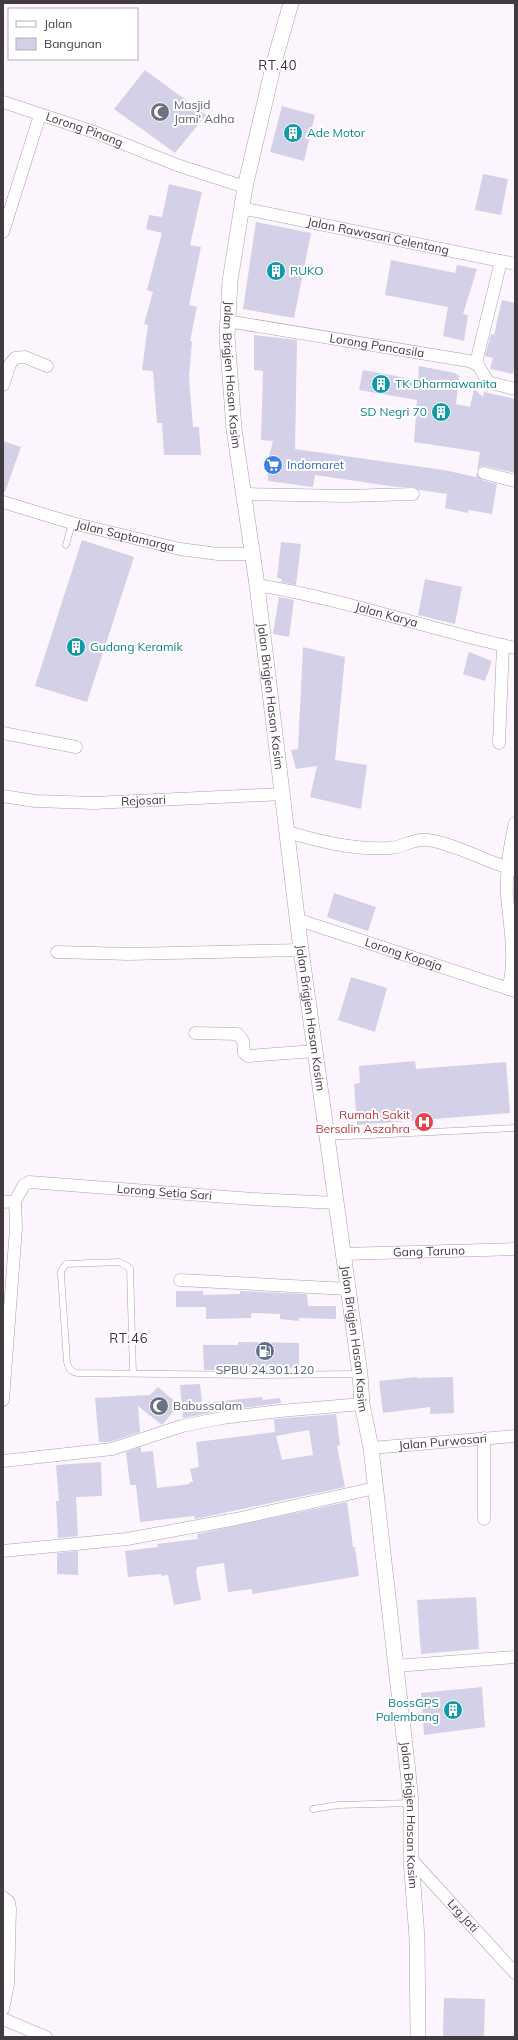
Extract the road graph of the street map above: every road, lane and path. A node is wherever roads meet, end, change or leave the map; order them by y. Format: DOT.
graph roads {
  1 [pos="291,3"];
  2 [pos="3,102"];
  3 [pos="40,115"];
  4 [pos="245,187"];
  5 [pos="241,208"];
  6 [pos="3,232"];
  7 [pos="501,261"];
  8 [pos="515,264"];
  9 [pos="227,321"];
  10 [pos="476,363"];
  11 [pos="47,366"];
  12 [pos="3,385"];
  13 [pos="515,389"];
  14 [pos="484,473"];
  15 [pos="515,481"];
  16 [pos="243,494"];
  17 [pos="413,494"];
  18 [pos="3,502"];
  19 [pos="72,524"];
  20 [pos="66,545"];
  21 [pos="251,554"];
  22 [pos="256,585"];
  23 [pos="503,645"];
  24 [pos="515,648"];
  25 [pos="3,733"];
  26 [pos="499,743"];
  27 [pos="76,747"];
  28 [pos="283,794"];
  29 [pos="3,796"];
  30 [pos="515,824"];
  31 [pos="288,832"];
  32 [pos="511,869"];
  33 [pos="299,920"];
  34 [pos="301,950"];
  35 [pos="57,952"];
  36 [pos="512,990"];
  37 [pos="195,1032"];
  38 [pos="315,1051"];
  39 [pos="515,1128"];
  40 [pos="327,1137"];
  41 [pos="9,1201"];
  42 [pos="336,1203"];
  43 [pos="515,1249"];
  44 [pos="343,1254"];
  45 [pos="180,1280"];
  46 [pos="348,1289"];
  47 [pos="133,1373"];
  48 [pos="360,1374"];
  49 [pos="3,1400"];
  50 [pos="362,1404"];
  51 [pos="515,1436"];
  52 [pos="484,1438"];
  53 [pos="371,1448"];
  54 [pos="3,1461"];
  55 [pos="375,1488"];
  56 [pos="484,1519"];
  57 [pos="3,1551"];
  58 [pos="515,1657"];
  59 [pos="396,1666"];
  60 [pos="411,1803"];
  61 [pos="312,1809"];
  62 [pos="411,1859"];
  63 [pos="3,1897"];
  64 [pos="515,1973"];
  65 [pos="3,2009"];
  66 [pos="3,2019"];
  67 [pos="46,2037"];
  68 [pos="418,2037"];
  1 -- 4 [label="street, Jalan Brigjen Hasan Kasim"];
  2 -- 3 [label="street"];
  3 -- 4 [label="street, Lorong Pinang"];
  3 -- 6 [label="street, Lorong Pinang"];
  4 -- 5 [label="street, Jalan Brigjen Hasan Kasim"];
  5 -- 7 [label="street, Jalan Rawasari Celentang"];
  5 -- 9 [label="street, Jalan Brigjen Hasan Kasim"];
  7 -- 8 [label="street, Jalan Rawasari Celentang"];
  7 -- 10 [label="street"];
  9 -- 10 [label="street, Lorong Pancasila"];
  9 -- 16 [label="street, Jalan Brigjen Hasan Kasim"];
  10 -- 13 [label="street"];
  11 -- 12 [label="street"];
  14 -- 15 [label="street"];
  16 -- 17 [label="street"];
  16 -- 21 [label="street, Jalan Brigjen Hasan Kasim"];
  18 -- 19 [label="street, Jalan Saptamarga"];
  19 -- 20 [label="lane"];
  19 -- 21 [label="street, Jalan Saptamarga"];
  21 -- 22 [label="street, Jalan Brigjen Hasan Kasim"];
  22 -- 23 [label="street, Jalan Karya"];
  22 -- 28 [label="street, Jalan Brigjen Hasan Kasim"];
  23 -- 24 [label="street, Jalan Karya"];
  23 -- 26 [label="street"];
  25 -- 27 [label="street"];
  28 -- 29 [label="street, Rejosari"];
  28 -- 31 [label="street, Jalan Brigjen Hasan Kasim"];
  30 -- 32 [label="street, Lorong Kopaja"];
  31 -- 32 [label="street"];
  31 -- 33 [label="street, Jalan Brigjen Hasan Kasim"];
  32 -- 36 [label="street, Lorong Kopaja"];
  33 -- 34 [label="street, Jalan Brigjen Hasan Kasim"];
  33 -- 36 [label="street, Lorong Kopaja"];
  34 -- 35 [label="street"];
  34 -- 38 [label="street, Jalan Brigjen Hasan Kasim"];
  37 -- 38 [label="street"];
  38 -- 40 [label="street, Jalan Brigjen Hasan Kasim"];
  39 -- 40 [label="lane"];
  40 -- 42 [label="street, Jalan Brigjen Hasan Kasim"];
  41 -- 42 [label="street, Lorong Setia Sari"];
  41 -- 49 [label="street"];
  42 -- 44 [label="street, Jalan Brigjen Hasan Kasim"];
  43 -- 44 [label="street, Gang Taruno"];
  44 -- 46 [label="street, Jalan Brigjen Hasan Kasim"];
  45 -- 46 [label="street"];
  46 -- 48 [label="street, Jalan Brigjen Hasan Kasim"];
  47 -- 47 [label="lane"];
  47 -- 48 [label="lane"];
  48 -- 50 [label="street, Jalan Brigjen Hasan Kasim"];
  50 -- 53 [label="street, Jalan Brigjen Hasan Kasim"];
  50 -- 54 [label="street"];
  51 -- 52 [label="street, Jalan Purwosari"];
  52 -- 53 [label="street, Jalan Purwosari"];
  52 -- 56 [label="street"];
  53 -- 55 [label="street, Jalan Brigjen Hasan Kasim"];
  55 -- 57 [label="street"];
  55 -- 59 [label="street, Jalan Brigjen Hasan Kasim"];
  58 -- 59 [label="street"];
  59 -- 60 [label="street, Jalan Brigjen Hasan Kasim"];
  60 -- 61 [label="lane"];
  60 -- 62 [label="street, Jalan Brigjen Hasan Kasim"];
  62 -- 64 [label="street, Lrg.Jati"];
  62 -- 68 [label="street, Jalan Brigjen Hasan Kasim"];
  63 -- 65 [label="street"];
  66 -- 67 [label="street"];
}
